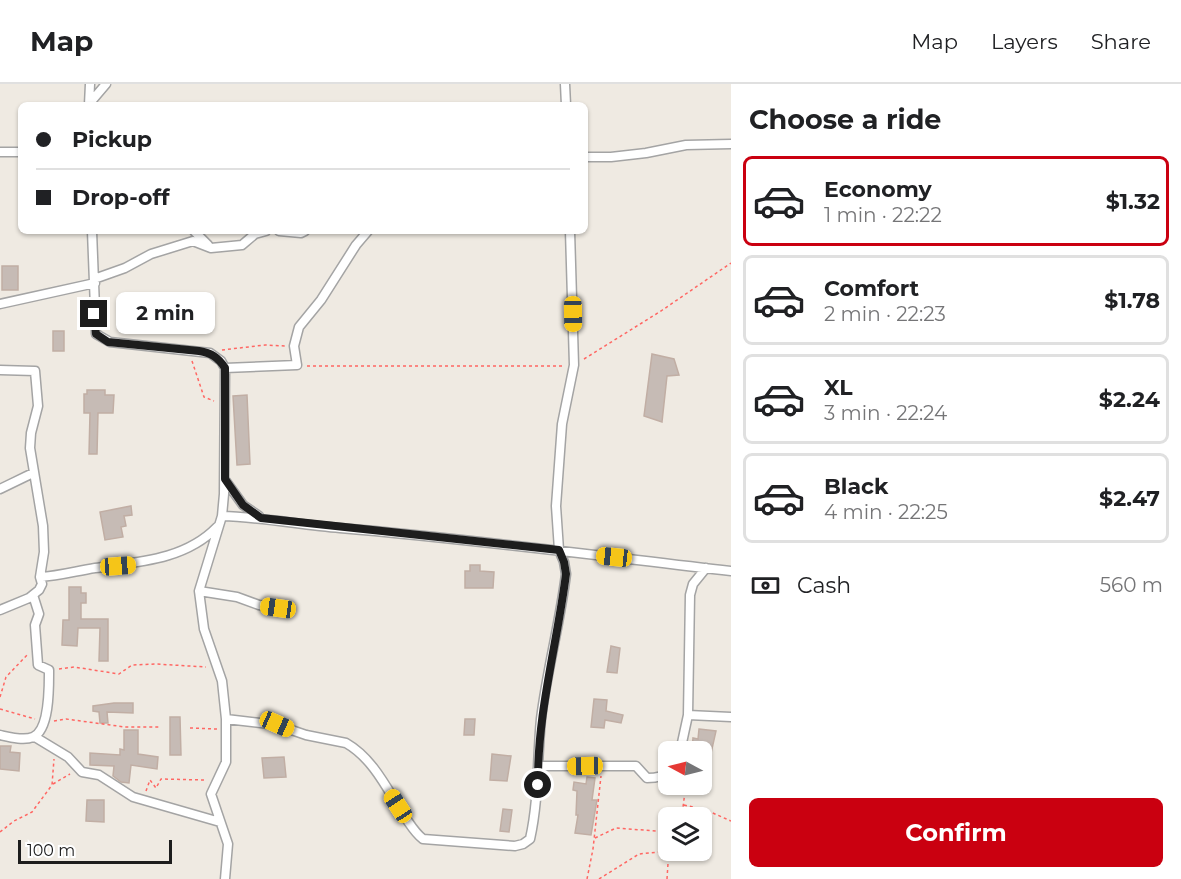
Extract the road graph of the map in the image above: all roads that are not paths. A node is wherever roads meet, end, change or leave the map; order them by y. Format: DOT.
graph roads {
  1 [pos="90,84"];
  2 [pos="106,84"];
  3 [pos="565,84"];
  4 [pos="89,102"];
  5 [pos="91,102"];
  6 [pos="566,102"];
  7 [pos="731,144"];
  8 [pos="0,152"];
  9 [pos="18,152"];
  10 [pos="588,157"];
  11 [pos="92,234"];
  12 [pos="197,234"];
  13 [pos="255,234"];
  14 [pos="365,234"];
  15 [pos="570,234"];
  16 [pos="211,248"];
  17 [pos="95,281"];
  18 [pos="0,304"];
  19 [pos="225,368"];
  20 [pos="0,370"];
  21 [pos="33,472"];
  22 [pos="225,479"];
  23 [pos="0,489"];
  24 [pos="261,518"];
  25 [pos="221,520"];
  26 [pos="559,550"];
  27 [pos="683,566"];
  28 [pos="706,568"];
  29 [pos="731,571"];
  30 [pos="40,577"];
  31 [pos="693,584"];
  32 [pos="199,591"];
  33 [pos="33,595"];
  34 [pos="0,610"];
  35 [pos="285,610"];
  36 [pos="688,715"];
  37 [pos="731,717"];
  38 [pos="225,721"];
  39 [pos="0,735"];
  40 [pos="35,737"];
  41 [pos="682,741"];
  42 [pos="538,766"];
  43 [pos="658,777"];
  44 [pos="220,822"];
  45 [pos="225,879"];
  1 -- 4 [label="street"];
  2 -- 5 [label="street"];
  3 -- 6 [label="street"];
  7 -- 10 [label="street"];
  8 -- 9 [label="street"];
  11 -- 17 [label="street"];
  12 -- 16 [label="street"];
  13 -- 16 [label="street"];
  14 -- 19 [label="street"];
  15 -- 26 [label="street"];
  16 -- 17 [label="street"];
  17 -- 18 [label="street"];
  17 -- 19 [label="street"];
  19 -- 22 [label="street"];
  20 -- 21 [label="street"];
  21 -- 23 [label="street"];
  21 -- 30 [label="street"];
  22 -- 24 [label="street"];
  22 -- 25 [label="street"];
  24 -- 25 [label="street"];
  24 -- 26 [label="street"];
  25 -- 30 [label="street"];
  25 -- 32 [label="street"];
  26 -- 27 [label="street"];
  26 -- 42 [label="street"];
  27 -- 28 [label="street"];
  27 -- 31 [label="street"];
  28 -- 29 [label="street"];
  28 -- 31 [label="street"];
  30 -- 33 [label="street"];
  31 -- 36 [label="street"];
  32 -- 35 [label="street"];
  32 -- 38 [label="street"];
  33 -- 34 [label="street"];
  33 -- 40 [label="street"];
  36 -- 37 [label="street"];
  36 -- 41 [label="street"];
  38 -- 42 [label="street"];
  38 -- 44 [label="street"];
  39 -- 40 [label="street"];
  40 -- 44 [label="street"];
  42 -- 43 [label="street"];
  44 -- 45 [label="street"];
}
